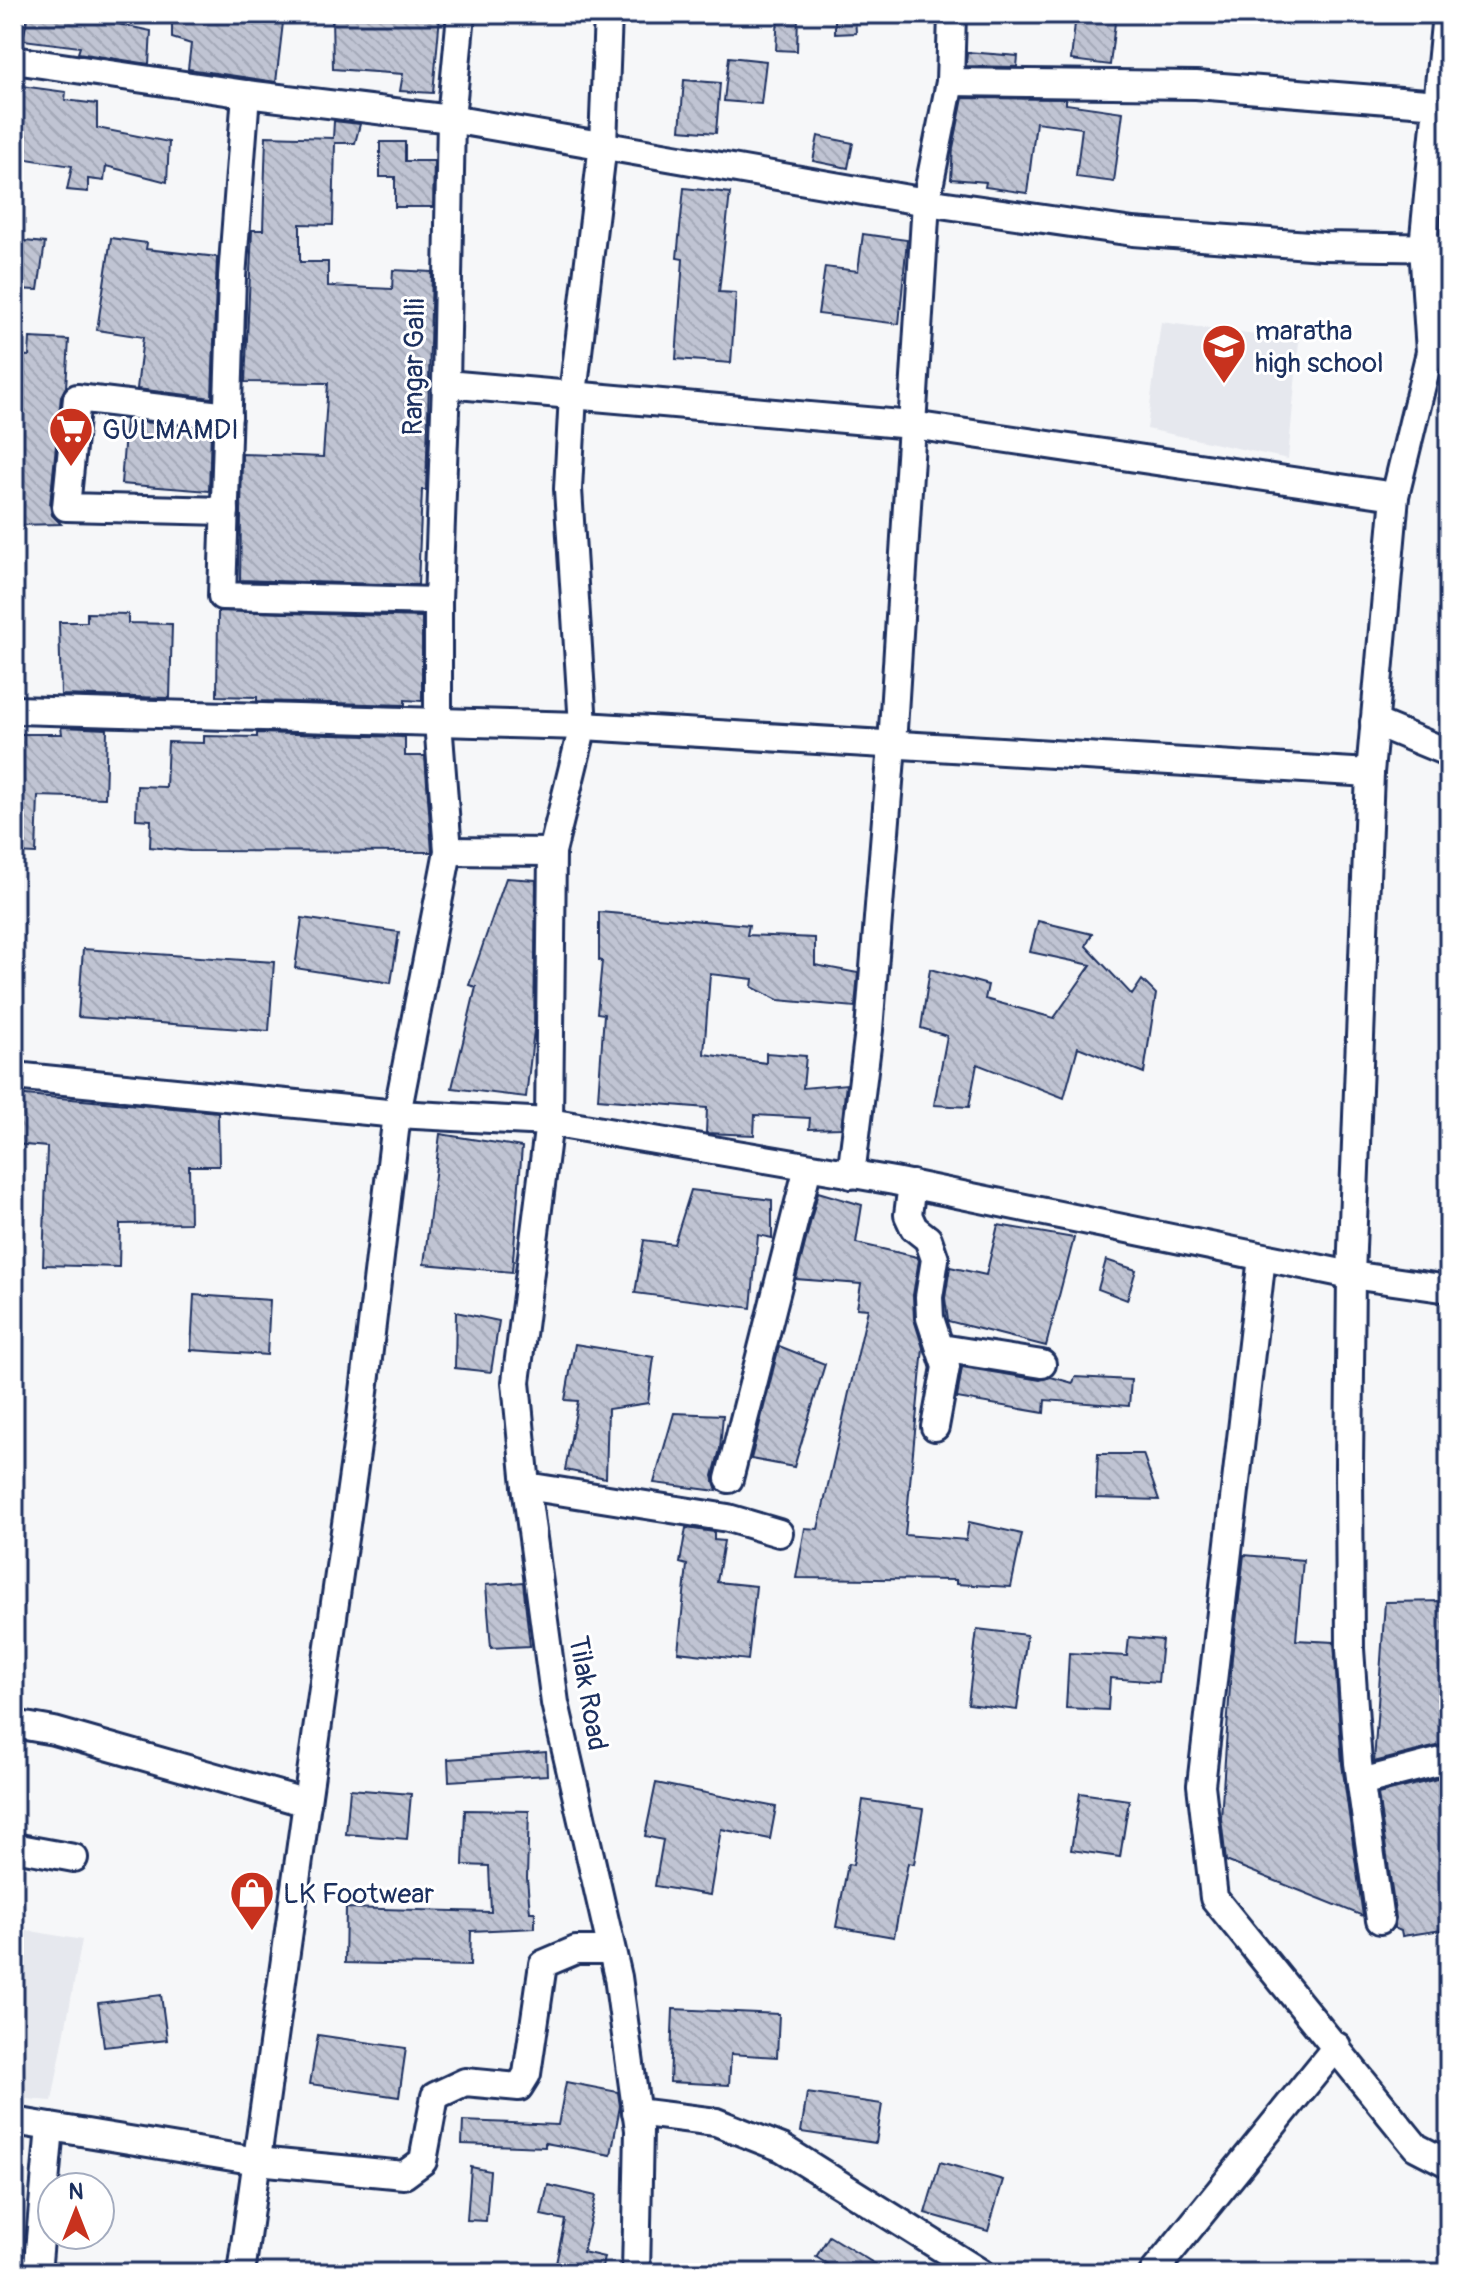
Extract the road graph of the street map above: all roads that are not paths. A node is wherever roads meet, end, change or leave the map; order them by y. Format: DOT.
graph roads {
  1 [pos="461,14"];
  2 [pos="608,14"];
  3 [pos="952,14"];
  4 [pos="1446,14"];
  5 [pos="14,60"];
  6 [pos="950,82"];
  7 [pos="246,94"];
  8 [pos="1439,104"];
  9 [pos="451,119"];
  10 [pos="603,144"];
  11 [pos="926,202"];
  12 [pos="1436,247"];
  13 [pos="1439,354"];
  14 [pos="446,384"];
  15 [pos="573,394"];
  16 [pos="228,416"];
  17 [pos="912,425"];
  18 [pos="1395,496"];
  19 [pos="225,511"];
  20 [pos="438,601"];
  21 [pos="14,710"];
  22 [pos="438,722"];
  23 [pos="1374,722"];
  24 [pos="583,726"];
  25 [pos="892,745"];
  26 [pos="1449,753"];
  27 [pos="1370,773"];
  28 [pos="448,851"];
  29 [pos="552,852"];
  30 [pos="14,1076"];
  31 [pos="397,1114"];
  32 [pos="549,1122"];
  33 [pos="808,1167"];
  34 [pos="851,1175"];
  35 [pos="912,1184"];
  36 [pos="1262,1257"];
  37 [pos="1351,1275"];
  38 [pos="1449,1289"];
  39 [pos="941,1348"];
  40 [pos="1042,1364"];
  41 [pos="935,1427"];
  42 [pos="729,1479"];
  43 [pos="526,1486"];
  44 [pos="779,1533"];
  45 [pos="14,1724"];
  46 [pos="1449,1759"];
  47 [pos="1361,1782"];
  48 [pos="307,1803"];
  49 [pos="14,1847"];
  50 [pos="74,1858"];
  51 [pos="1380,1920"];
  52 [pos="611,1950"];
  53 [pos="1337,2046"];
  54 [pos="636,2112"];
  55 [pos="14,2121"];
  56 [pos="50,2127"];
  57 [pos="257,2161"];
  58 [pos="1449,2164"];
  59 [pos="37,2273"];
  60 [pos="241,2273"];
  61 [pos="636,2273"];
  62 [pos="981,2273"];
  63 [pos="1153,2273"];
  1 -- 9 [label="street, Rangar Galli"];
  2 -- 10 [label="street, Tilak Road"];
  3 -- 6 [label="street"];
  4 -- 8 [label="street"];
  5 -- 7 [label="street"];
  6 -- 8 [label="street"];
  6 -- 11 [label="street"];
  7 -- 9 [label="street"];
  7 -- 16 [label="street"];
  8 -- 12 [label="street"];
  9 -- 10 [label="street"];
  9 -- 14 [label="street, Rangar Galli"];
  10 -- 11 [label="street"];
  10 -- 15 [label="street, Tilak Road"];
  11 -- 12 [label="street"];
  11 -- 17 [label="street"];
  12 -- 13 [label="street"];
  13 -- 18 [label="street"];
  14 -- 15 [label="street"];
  14 -- 20 [label="street, Rangar Galli"];
  15 -- 17 [label="street"];
  15 -- 24 [label="street, Tilak Road"];
  16 -- 19 [label="street"];
  16 -- 19 [label="street"];
  17 -- 18 [label="street"];
  17 -- 25 [label="street"];
  18 -- 23 [label="street"];
  19 -- 20 [label="street"];
  20 -- 22 [label="street, Rangar Galli"];
  21 -- 22 [label="street"];
  22 -- 24 [label="street"];
  22 -- 28 [label="street, Rangar Galli"];
  23 -- 26 [label="street"];
  23 -- 27 [label="street"];
  24 -- 25 [label="street"];
  24 -- 29 [label="street, Tilak Road"];
  25 -- 27 [label="street"];
  25 -- 34 [label="street"];
  27 -- 37 [label="street"];
  28 -- 29 [label="street"];
  28 -- 31 [label="street, Rangar Galli"];
  29 -- 32 [label="street, Tilak Road"];
  30 -- 31 [label="street"];
  31 -- 32 [label="street"];
  31 -- 48 [label="street, Rangar Galli"];
  32 -- 33 [label="street"];
  32 -- 43 [label="street, Tilak Road"];
  33 -- 34 [label="street"];
  33 -- 42 [label="street"];
  34 -- 35 [label="street"];
  35 -- 36 [label="street"];
  35 -- 39 [label="street"];
  36 -- 37 [label="street"];
  36 -- 53 [label="street"];
  37 -- 38 [label="street"];
  37 -- 47 [label="street"];
  39 -- 40 [label="street"];
  39 -- 41 [label="street"];
  43 -- 44 [label="street"];
  43 -- 52 [label="street, Tilak Road"];
  45 -- 48 [label="street"];
  46 -- 47 [label="street"];
  47 -- 51 [label="street"];
  48 -- 57 [label="street, Rangar Galli"];
  49 -- 50 [label="street"];
  52 -- 54 [label="street, Tilak Road"];
  52 -- 57 [label="street"];
  53 -- 58 [label="street"];
  53 -- 63 [label="street"];
  54 -- 61 [label="street, Tilak Road"];
  54 -- 62 [label="street"];
  55 -- 56 [label="street"];
  56 -- 57 [label="street"];
  56 -- 59 [label="street"];
  57 -- 60 [label="street, Rangar Galli"];
}
